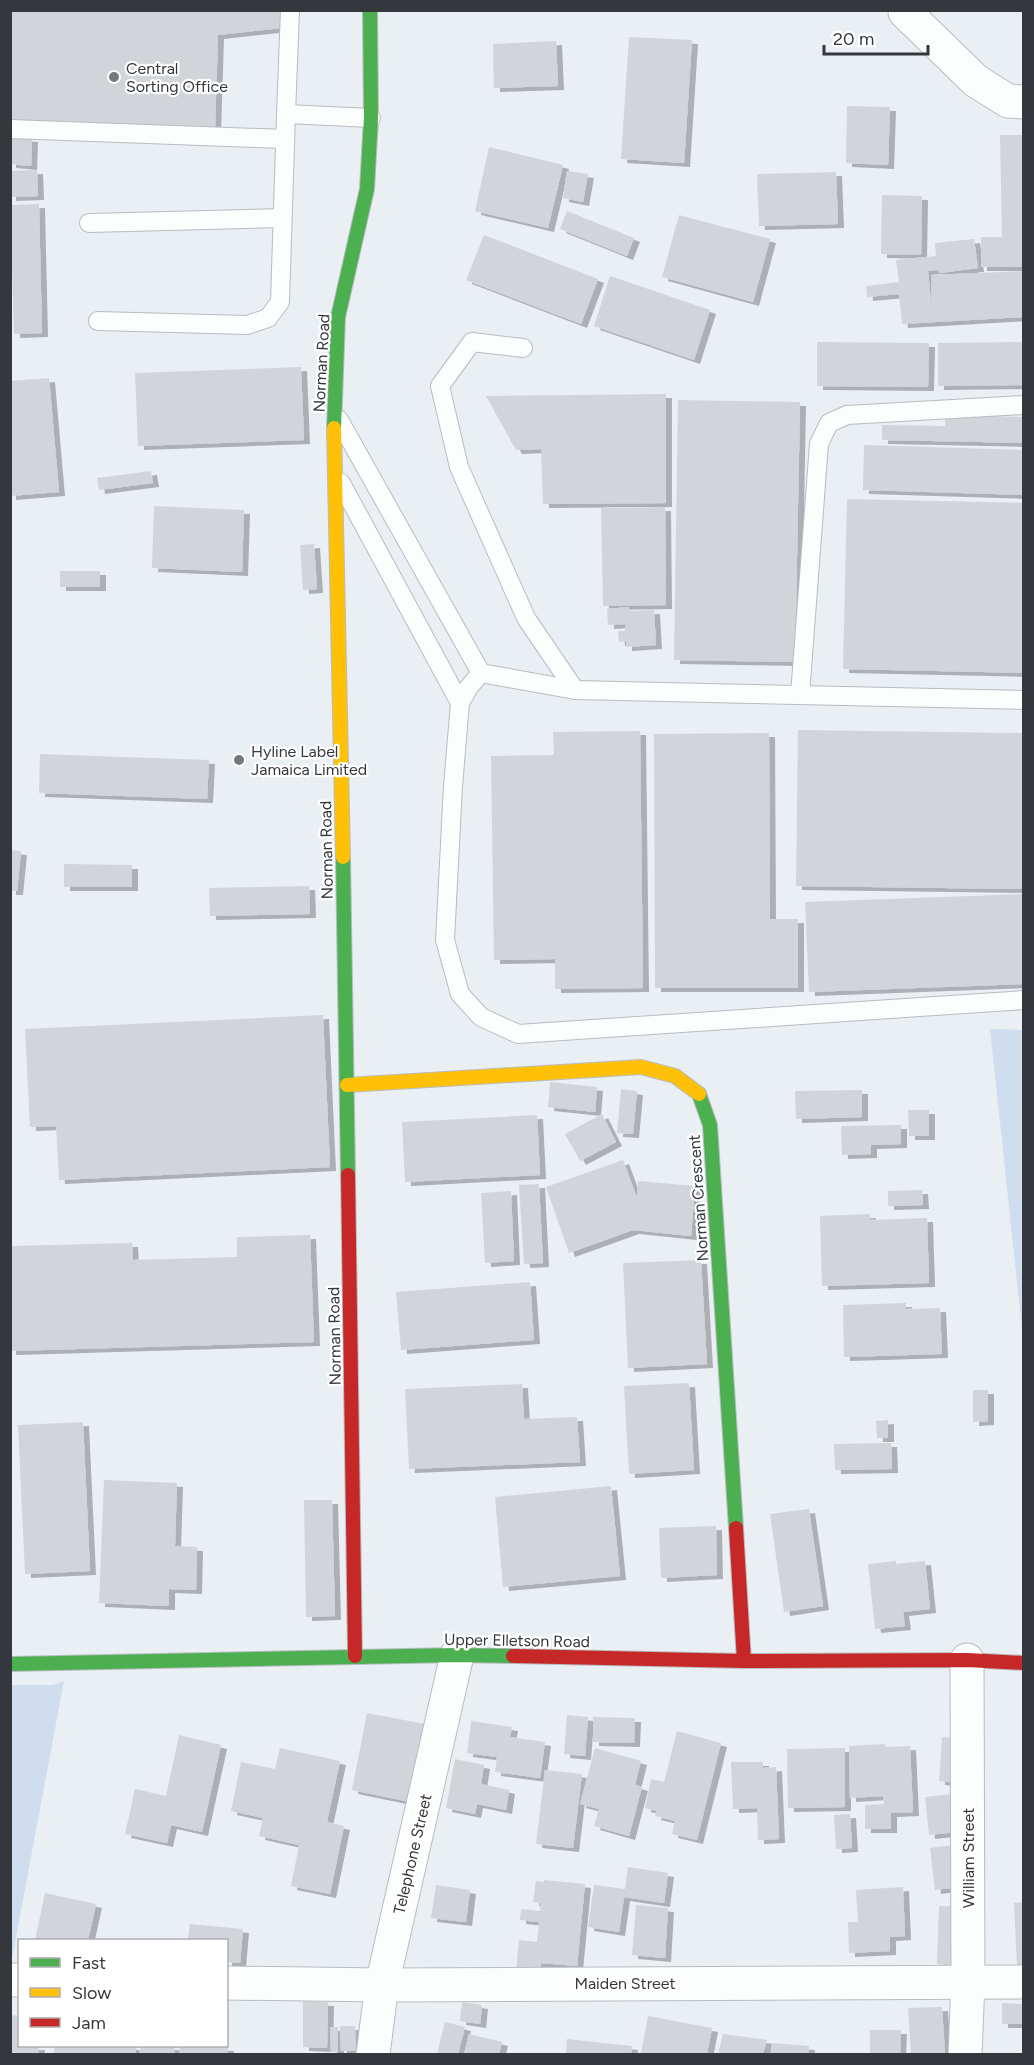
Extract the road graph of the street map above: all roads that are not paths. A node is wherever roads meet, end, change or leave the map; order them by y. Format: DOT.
graph roads {
  1 [pos="290,10"];
  2 [pos="370,10"];
  3 [pos="900,11"];
  4 [pos="1023,102"];
  5 [pos="286,114"];
  6 [pos="371,118"];
  7 [pos="10,129"];
  8 [pos="285,139"];
  9 [pos="282,218"];
  10 [pos="89,223"];
  11 [pos="98,321"];
  12 [pos="523,348"];
  13 [pos="1023,405"];
  14 [pos="334,410"];
  15 [pos="336,474"];
  16 [pos="481,673"];
  17 [pos="576,690"];
  18 [pos="800,695"];
  19 [pos="1023,700"];
  20 [pos="460,703"];
  21 [pos="1023,1000"];
  22 [pos="347,1085"];
  23 [pos="457,1655"];
  24 [pos="355,1656"];
  25 [pos="967,1660"];
  26 [pos="744,1661"];
  27 [pos="1023,1663"];
  28 [pos="10,1664"];
  29 [pos="968,1981"];
  30 [pos="1023,1982"];
  31 [pos="228,1983"];
  32 [pos="382,1985"];
  33 [pos="373,2055"];
  34 [pos="965,2055"];
  1 -- 5 [label="lane"];
  2 -- 6 [label="street, Norman Road"];
  3 -- 4 [label="street"];
  5 -- 6 [label="lane"];
  5 -- 8 [label="lane"];
  6 -- 14 [label="street, Norman Road"];
  7 -- 8 [label="lane"];
  8 -- 9 [label="lane"];
  9 -- 10 [label="lane"];
  9 -- 11 [label="lane"];
  12 -- 17 [label="lane"];
  13 -- 18 [label="lane"];
  14 -- 15 [label="street, Norman Road"];
  14 -- 16 [label="lane"];
  15 -- 20 [label="lane"];
  15 -- 22 [label="street, Norman Road"];
  16 -- 17 [label="lane"];
  16 -- 20 [label="lane"];
  17 -- 18 [label="lane"];
  18 -- 19 [label="lane"];
  20 -- 21 [label="lane"];
  22 -- 24 [label="street, Norman Road"];
  22 -- 26 [label="street, Norman Crescent"];
  23 -- 24 [label="street, Upper Elletson Road"];
  23 -- 26 [label="street, Upper Elletson Road"];
  23 -- 32 [label="street, Telephone Street"];
  24 -- 28 [label="street, Upper Elletson Road"];
  25 -- 26 [label="street, Upper Elletson Road"];
  25 -- 27 [label="street, Upper Elletson Road"];
  25 -- 29 [label="street, William Street"];
  29 -- 30 [label="street, Maiden Street"];
  29 -- 32 [label="street, Maiden Street"];
  29 -- 34 [label="street, William Street"];
  31 -- 32 [label="street, Maiden Street"];
  32 -- 33 [label="street, Telephone Street"];
}
